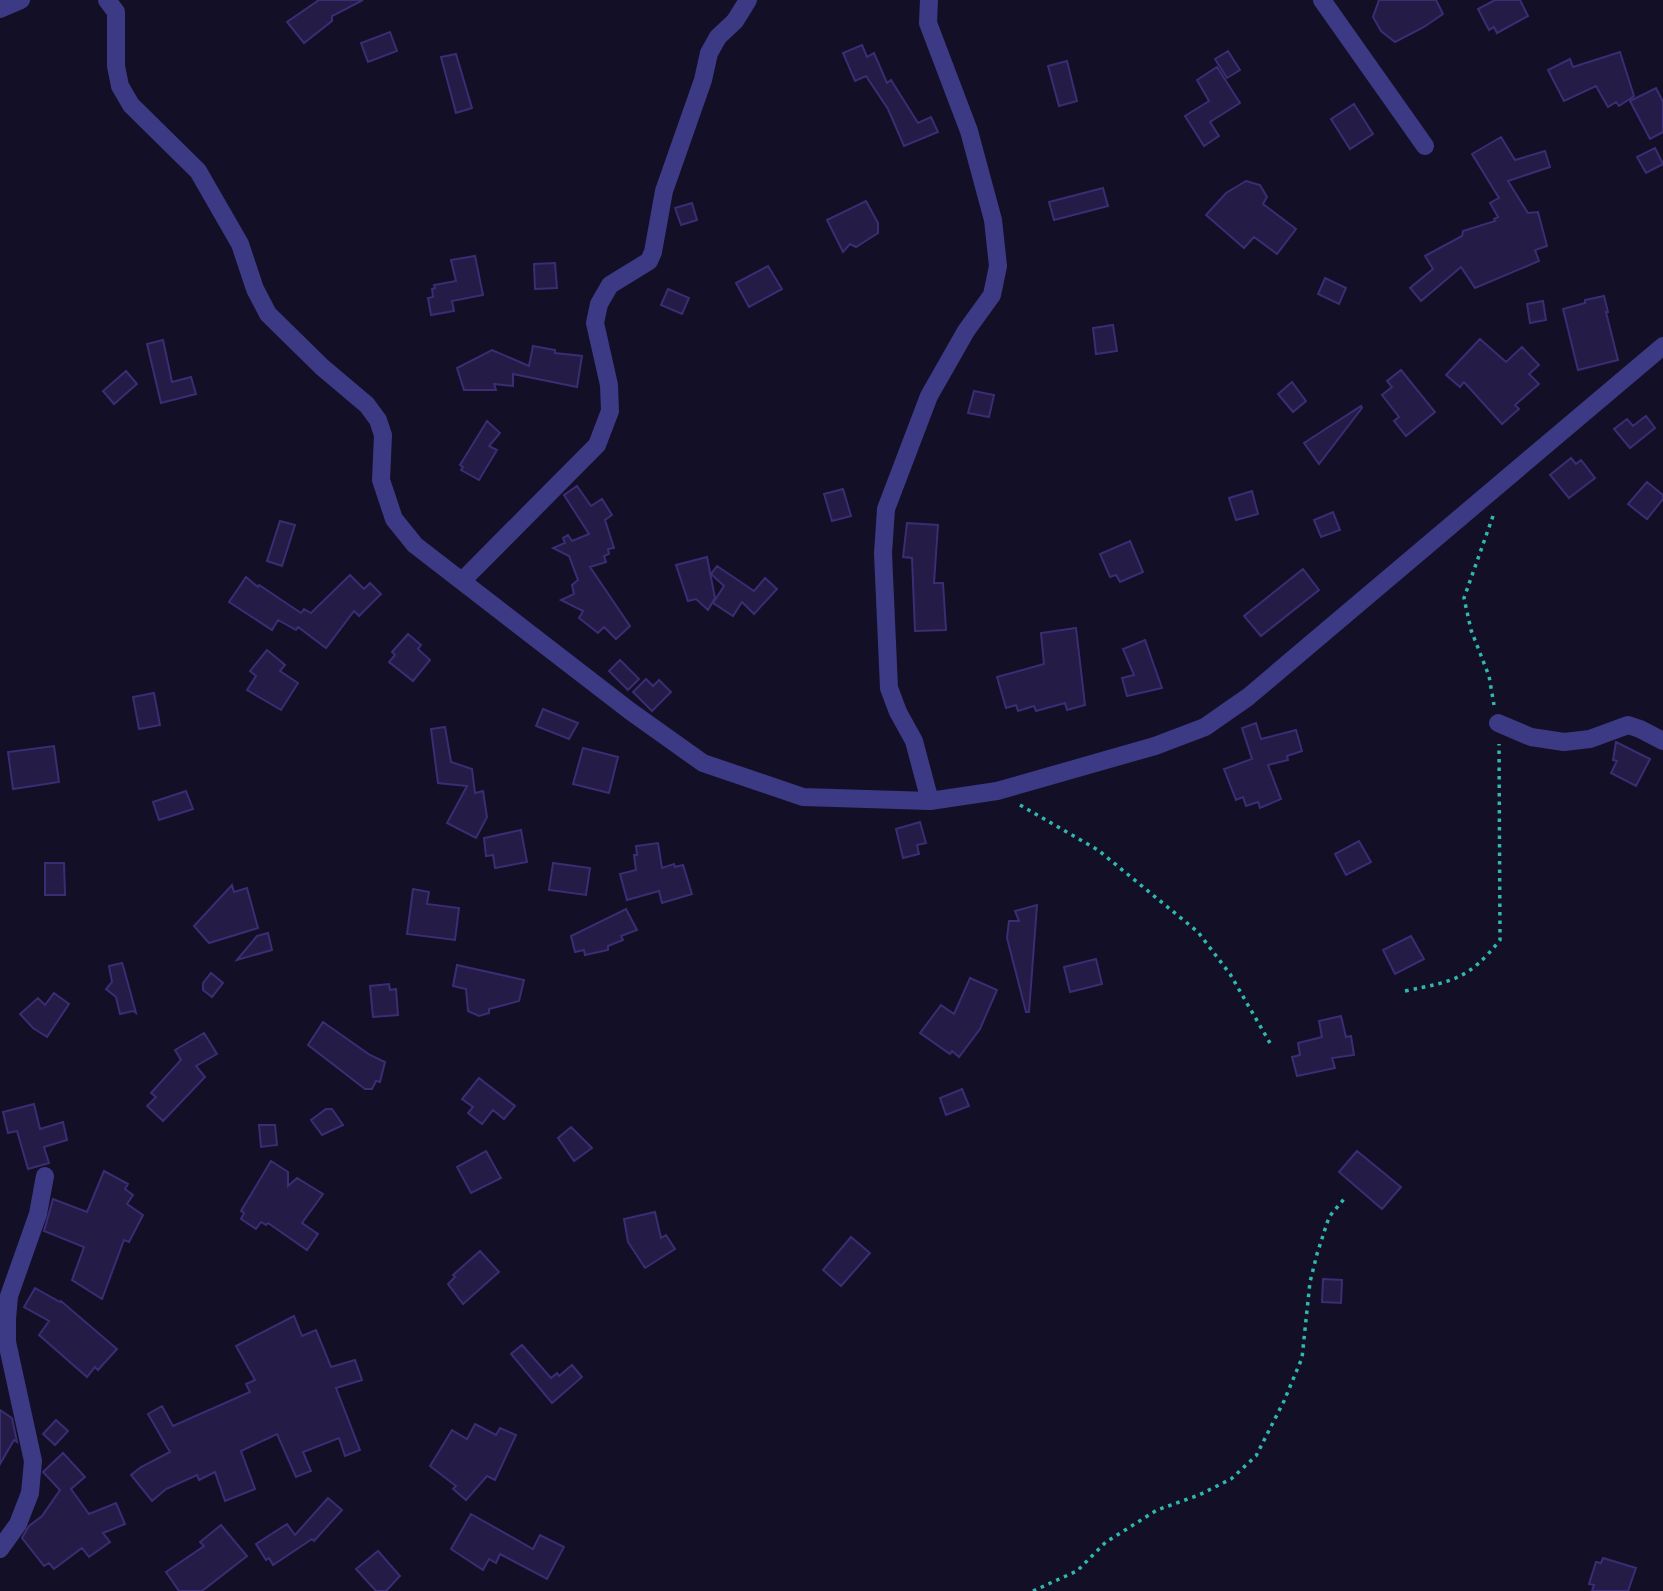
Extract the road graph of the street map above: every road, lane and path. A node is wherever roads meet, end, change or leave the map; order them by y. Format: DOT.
graph roads {
  1 [pos="21,0"];
  2 [pos="107,0"];
  3 [pos="748,0"];
  4 [pos="929,0"];
  5 [pos="1322,0"];
  6 [pos="0,9"];
  7 [pos="1425,146"];
  8 [pos="1663,346"];
  9 [pos="1493,515"];
  10 [pos="462,581"];
  11 [pos="1498,723"];
  12 [pos="1663,741"];
  13 [pos="997,791"];
  14 [pos="930,801"];
  15 [pos="1405,990"];
  16 [pos="1270,1043"];
  17 [pos="45,1176"];
  18 [pos="1344,1199"];
  19 [pos="0,1549"];
  20 [pos="1033,1591"];
  1 -- 6 [label="street"];
  2 -- 10 [label="street"];
  3 -- 10 [label="street"];
  4 -- 14 [label="street"];
  5 -- 7 [label="street"];
  8 -- 13 [label="street"];
  9 -- 11 [label="path"];
  10 -- 14 [label="street"];
  11 -- 12 [label="street"];
  11 -- 15 [label="path"];
  13 -- 14 [label="street"];
  13 -- 16 [label="path"];
  17 -- 19 [label="street"];
  18 -- 20 [label="path"];
}
